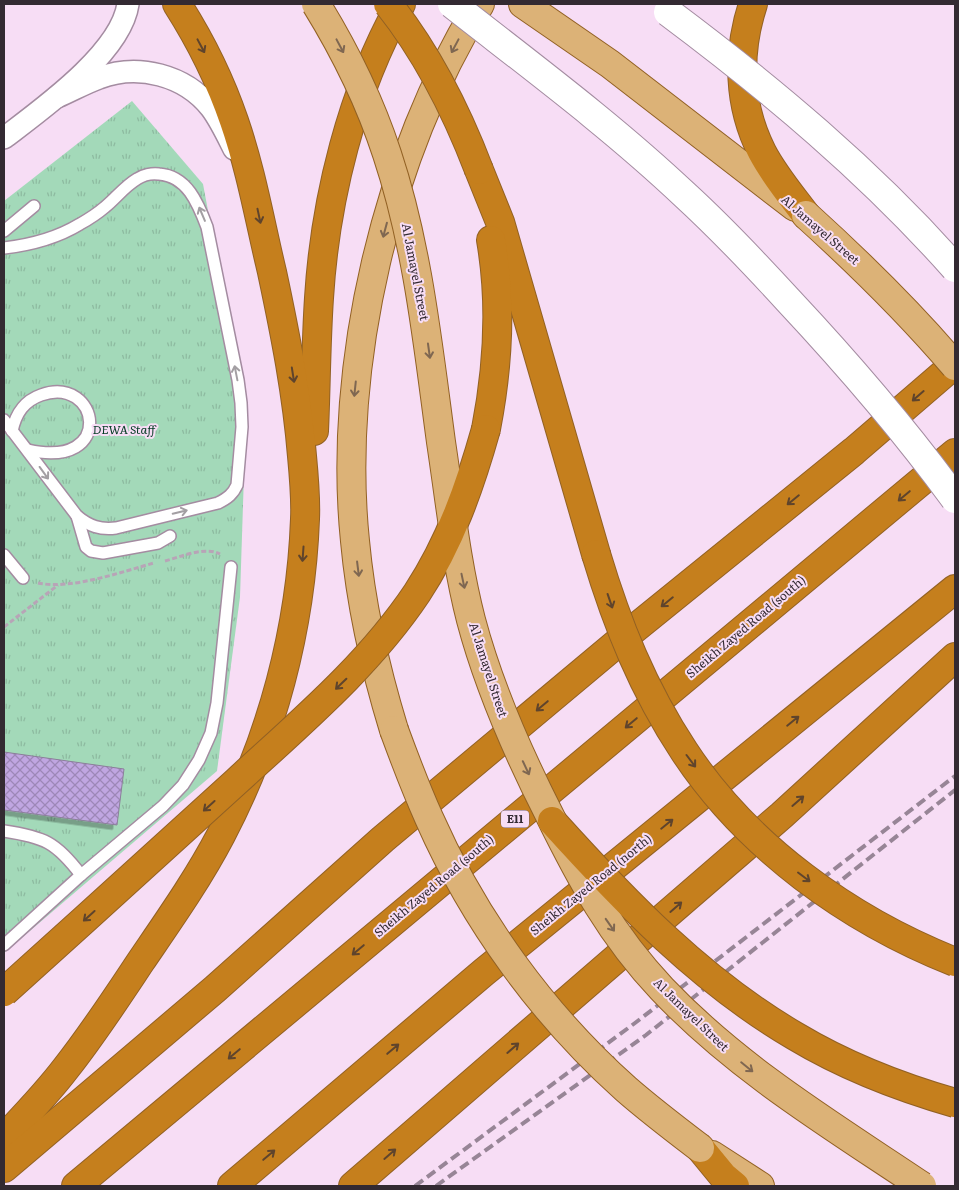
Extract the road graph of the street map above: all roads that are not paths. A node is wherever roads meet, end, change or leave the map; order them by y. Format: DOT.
graph roads {
  1 [pos="128,4"];
  2 [pos="177,4"];
  3 [pos="316,4"];
  4 [pos="388,4"];
  5 [pos="401,4"];
  6 [pos="452,4"];
  7 [pos="480,4"];
  8 [pos="523,4"];
  9 [pos="753,4"];
  10 [pos="668,12"];
  11 [pos="57,97"];
  12 [pos="4,138"];
  13 [pos="479,170"];
  14 [pos="252,185"];
  15 [pos="34,206"];
  16 [pos="806,215"];
  17 [pos="4,231"];
  18 [pos="4,248"];
  19 [pos="955,268"];
  20 [pos="955,365"];
  21 [pos="4,420"];
  22 [pos="12,431"];
  23 [pos="28,450"];
  24 [pos="955,453"];
  25 [pos="955,499"];
  26 [pos="77,516"];
  27 [pos="306,516"];
  28 [pos="170,536"];
  29 [pos="4,554"];
  30 [pos="231,567"];
  31 [pos="23,578"];
  32 [pos="955,589"];
  33 [pos="955,657"];
  34 [pos="552,821"];
  35 [pos="4,831"];
  36 [pos="81,875"];
  37 [pos="4,945"];
  38 [pos="955,962"];
  39 [pos="4,992"];
  40 [pos="955,1103"];
  41 [pos="4,1138"];
  42 [pos="700,1148"];
  43 [pos="4,1168"];
  44 [pos="76,1186"];
  45 [pos="232,1186"];
  46 [pos="353,1186"];
  47 [pos="735,1186"];
  48 [pos="760,1186"];
  49 [pos="922,1186"];
  1 -- 11 [label="street"];
  2 -- 14 [label="highway, one-way"];
  3 -- 34 [label="main road, Al Jamayel Street, one-way, bridge"];
  4 -- 13 [label="highway, bridge"];
  5 -- 27 [label="highway"];
  6 -- 25 [label="street, bridge"];
  7 -- 42 [label="main road, one-way, bridge"];
  8 -- 16 [label="main road, Al Jamayel Street"];
  9 -- 16 [label="highway, bridge"];
  10 -- 19 [label="street, bridge"];
  11 -- 12 [label="street"];
  11 -- 14 [label="street"];
  13 -- 38 [label="highway, one-way, bridge"];
  13 -- 39 [label="highway, one-way, bridge"];
  14 -- 27 [label="highway, one-way"];
  15 -- 17 [label="lane"];
  16 -- 20 [label="main road, Al Jamayel Street, bridge"];
  26 -- 18 [label="lane, one-way"];
  20 -- 43 [label="highway, one-way"];
  21 -- 22 [label="lane"];
  22 -- 23 [label="lane"];
  22 -- 23 [label="lane"];
  23 -- 26 [label="lane, one-way"];
  24 -- 44 [label="highway, Sheikh Zayed Road (south) / E11, one-way"];
  26 -- 28 [label="lane"];
  27 -- 41 [label="highway, one-way"];
  29 -- 31 [label="lane"];
  30 -- 36 [label="lane"];
  45 -- 32 [label="highway, Sheikh Zayed Road (north), one-way"];
  46 -- 33 [label="highway, one-way"];
  34 -- 40 [label="highway, bridge"];
  34 -- 49 [label="main road, Al Jamayel Street, one-way, bridge"];
  35 -- 36 [label="lane"];
  36 -- 37 [label="lane"];
  42 -- 47 [label="highway"];
  42 -- 48 [label="main road"];
}
